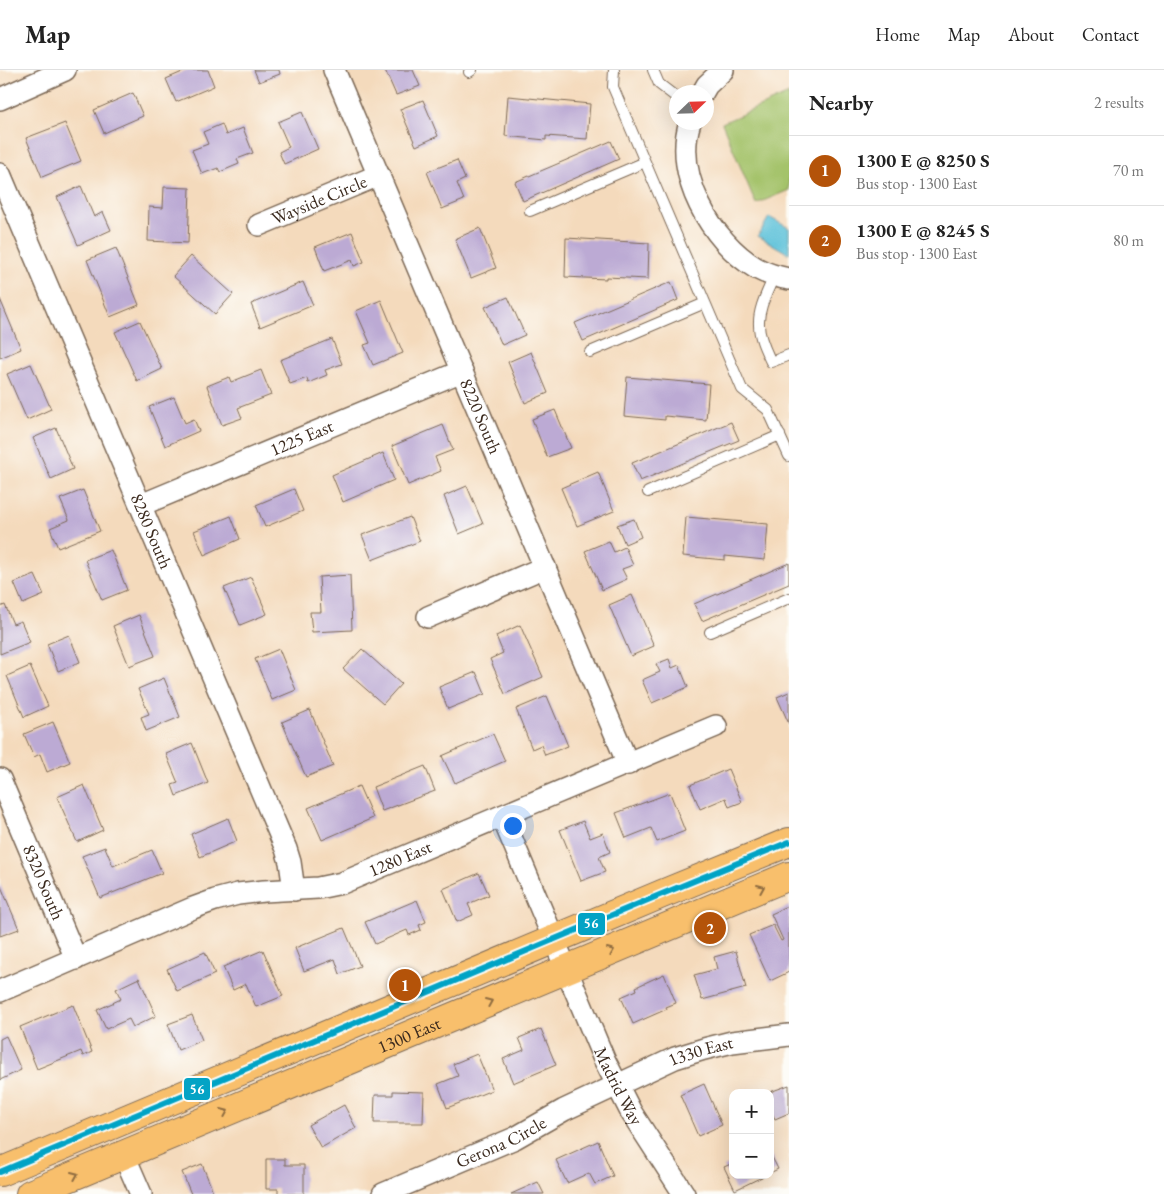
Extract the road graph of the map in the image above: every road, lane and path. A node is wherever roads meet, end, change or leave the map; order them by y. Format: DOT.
graph roads {
  1 [pos="65,70"];
  2 [pos="334,70"];
  3 [pos="614,70"];
  4 [pos="653,70"];
  5 [pos="723,70"];
  6 [pos="707,85"];
  7 [pos="669,92"];
  8 [pos="0,99"];
  9 [pos="688,130"];
  10 [pos="645,162"];
  11 [pos="0,174"];
  12 [pos="379,175"];
  13 [pos="530,212"];
  14 [pos="259,225"];
  15 [pos="782,278"];
  16 [pos="705,302"];
  17 [pos="590,352"];
  18 [pos="789,355"];
  19 [pos="462,371"];
  20 [pos="780,436"];
  21 [pos="789,456"];
  22 [pos="648,492"];
  23 [pos="141,505"];
  24 [pos="545,567"];
  25 [pos="789,598"];
  26 [pos="428,616"];
  27 [pos="710,632"];
  28 [pos="716,726"];
  29 [pos="628,764"];
  30 [pos="0,779"];
  31 [pos="502,816"];
  32 [pos="789,842"];
  33 [pos="789,876"];
  34 [pos="294,890"];
  35 [pos="554,939"];
  36 [pos="76,959"];
  37 [pos="566,970"];
  38 [pos="0,991"];
  39 [pos="789,1035"];
  40 [pos="617,1085"];
  41 [pos="124,1155"];
  42 [pos="0,1172"];
  43 [pos="30,1194"];
  44 [pos="141,1194"];
  45 [pos="383,1194"];
  46 [pos="684,1194"];
  1 -- 8 [label="street"];
  2 -- 12 [label="street, 8220 South"];
  3 -- 10 [label="lane"];
  4 -- 7 [label="lane"];
  5 -- 6 [label="street"];
  9 -- 15 [label="street"];
  10 -- 13 [label="lane"];
  10 -- 16 [label="lane"];
  11 -- 23 [label="street, 8280 South"];
  12 -- 14 [label="street, Wayside Circle"];
  12 -- 19 [label="street, 8220 South"];
  15 -- 18 [label="lane"];
  16 -- 17 [label="lane"];
  16 -- 20 [label="lane"];
  19 -- 23 [label="street, 1225 East"];
  19 -- 24 [label="street, 8220 South"];
  20 -- 21 [label="lane"];
  20 -- 22 [label="lane"];
  23 -- 34 [label="street, 8280 South"];
  24 -- 26 [label="street"];
  24 -- 29 [label="street, 8220 South"];
  25 -- 27 [label="lane"];
  28 -- 29 [label="street, 1280 East"];
  29 -- 31 [label="street, 1280 East"];
  30 -- 36 [label="street, 8320 South"];
  31 -- 34 [label="street, 1280 East"];
  31 -- 35 [label="street, Madrid Way"];
  32 -- 35 [label="main road, 1300 East"];
  37 -- 33 [label="main road, 1300 East, one-way"];
  34 -- 36 [label="street, 1280 East"];
  35 -- 37 [label="street, Madrid Way"];
  35 -- 42 [label="main road, 1300 East"];
  36 -- 38 [label="street, 1280 East"];
  37 -- 40 [label="street, Madrid Way"];
  41 -- 37 [label="main road, 1300 East, one-way"];
  39 -- 40 [label="street, 1330 East"];
  40 -- 45 [label="street, Gerona Circle"];
  40 -- 46 [label="street, Madrid Way"];
  43 -- 41 [label="main road, 1300 East, one-way"];
  41 -- 44 [label="street"];
}
